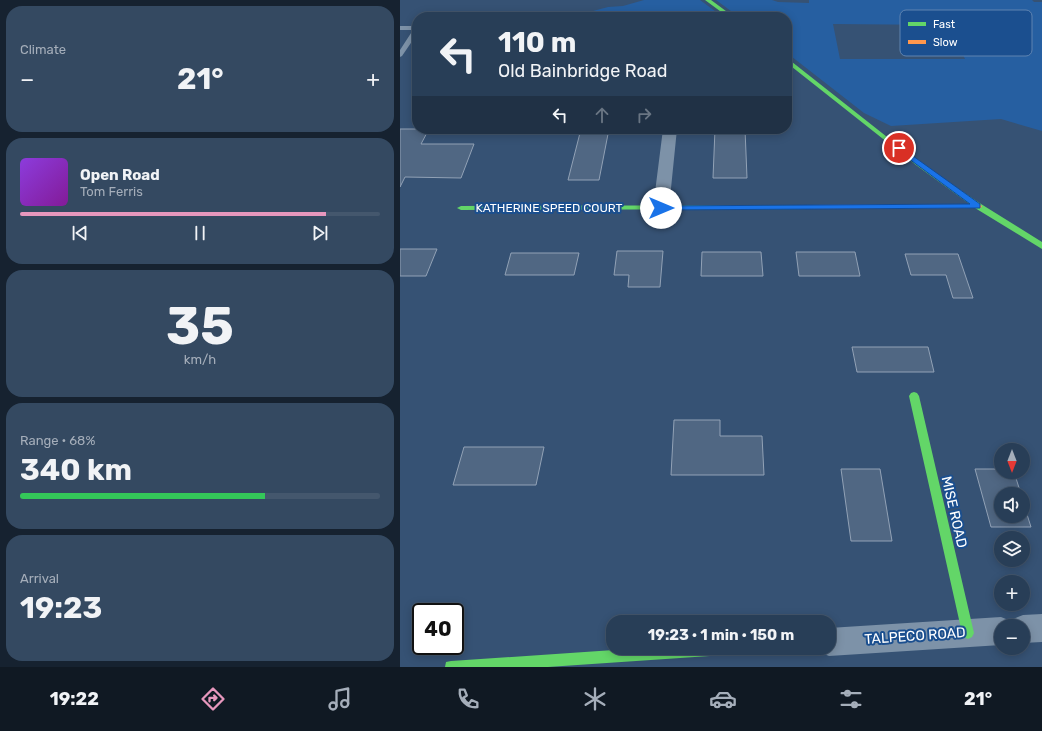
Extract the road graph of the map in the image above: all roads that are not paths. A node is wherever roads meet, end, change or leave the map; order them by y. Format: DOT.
graph roads {
  1 [pos="708,0"];
  2 [pos="724,12"];
  3 [pos="400,28"];
  4 [pos="412,29"];
  5 [pos="412,40"];
  6 [pos="400,55"];
  7 [pos="792,64"];
  8 [pos="669,134"];
  9 [pos="978,206"];
  10 [pos="461,208"];
  11 [pos="661,208"];
  12 [pos="1042,246"];
  13 [pos="914,396"];
  14 [pos="1042,628"];
  15 [pos="1030,629"];
  16 [pos="994,631"];
  17 [pos="968,633"];
  18 [pos="836,642"];
  19 [pos="633,655"];
  20 [pos="451,667"];
  1 -- 2 [label="street"];
  3 -- 4 [label="lane"];
  5 -- 6 [label="lane"];
  7 -- 9 [label="street"];
  8 -- 11 [label="street"];
  9 -- 11 [label="street, KATHERINE SPEED COURT"];
  9 -- 12 [label="street"];
  10 -- 11 [label="street, KATHERINE SPEED COURT"];
  13 -- 17 [label="street, MISE ROAD"];
  14 -- 15 [label="street"];
  16 -- 17 [label="street, TALPECO ROAD"];
  17 -- 18 [label="street, TALPECO ROAD"];
  19 -- 20 [label="street"];
}
